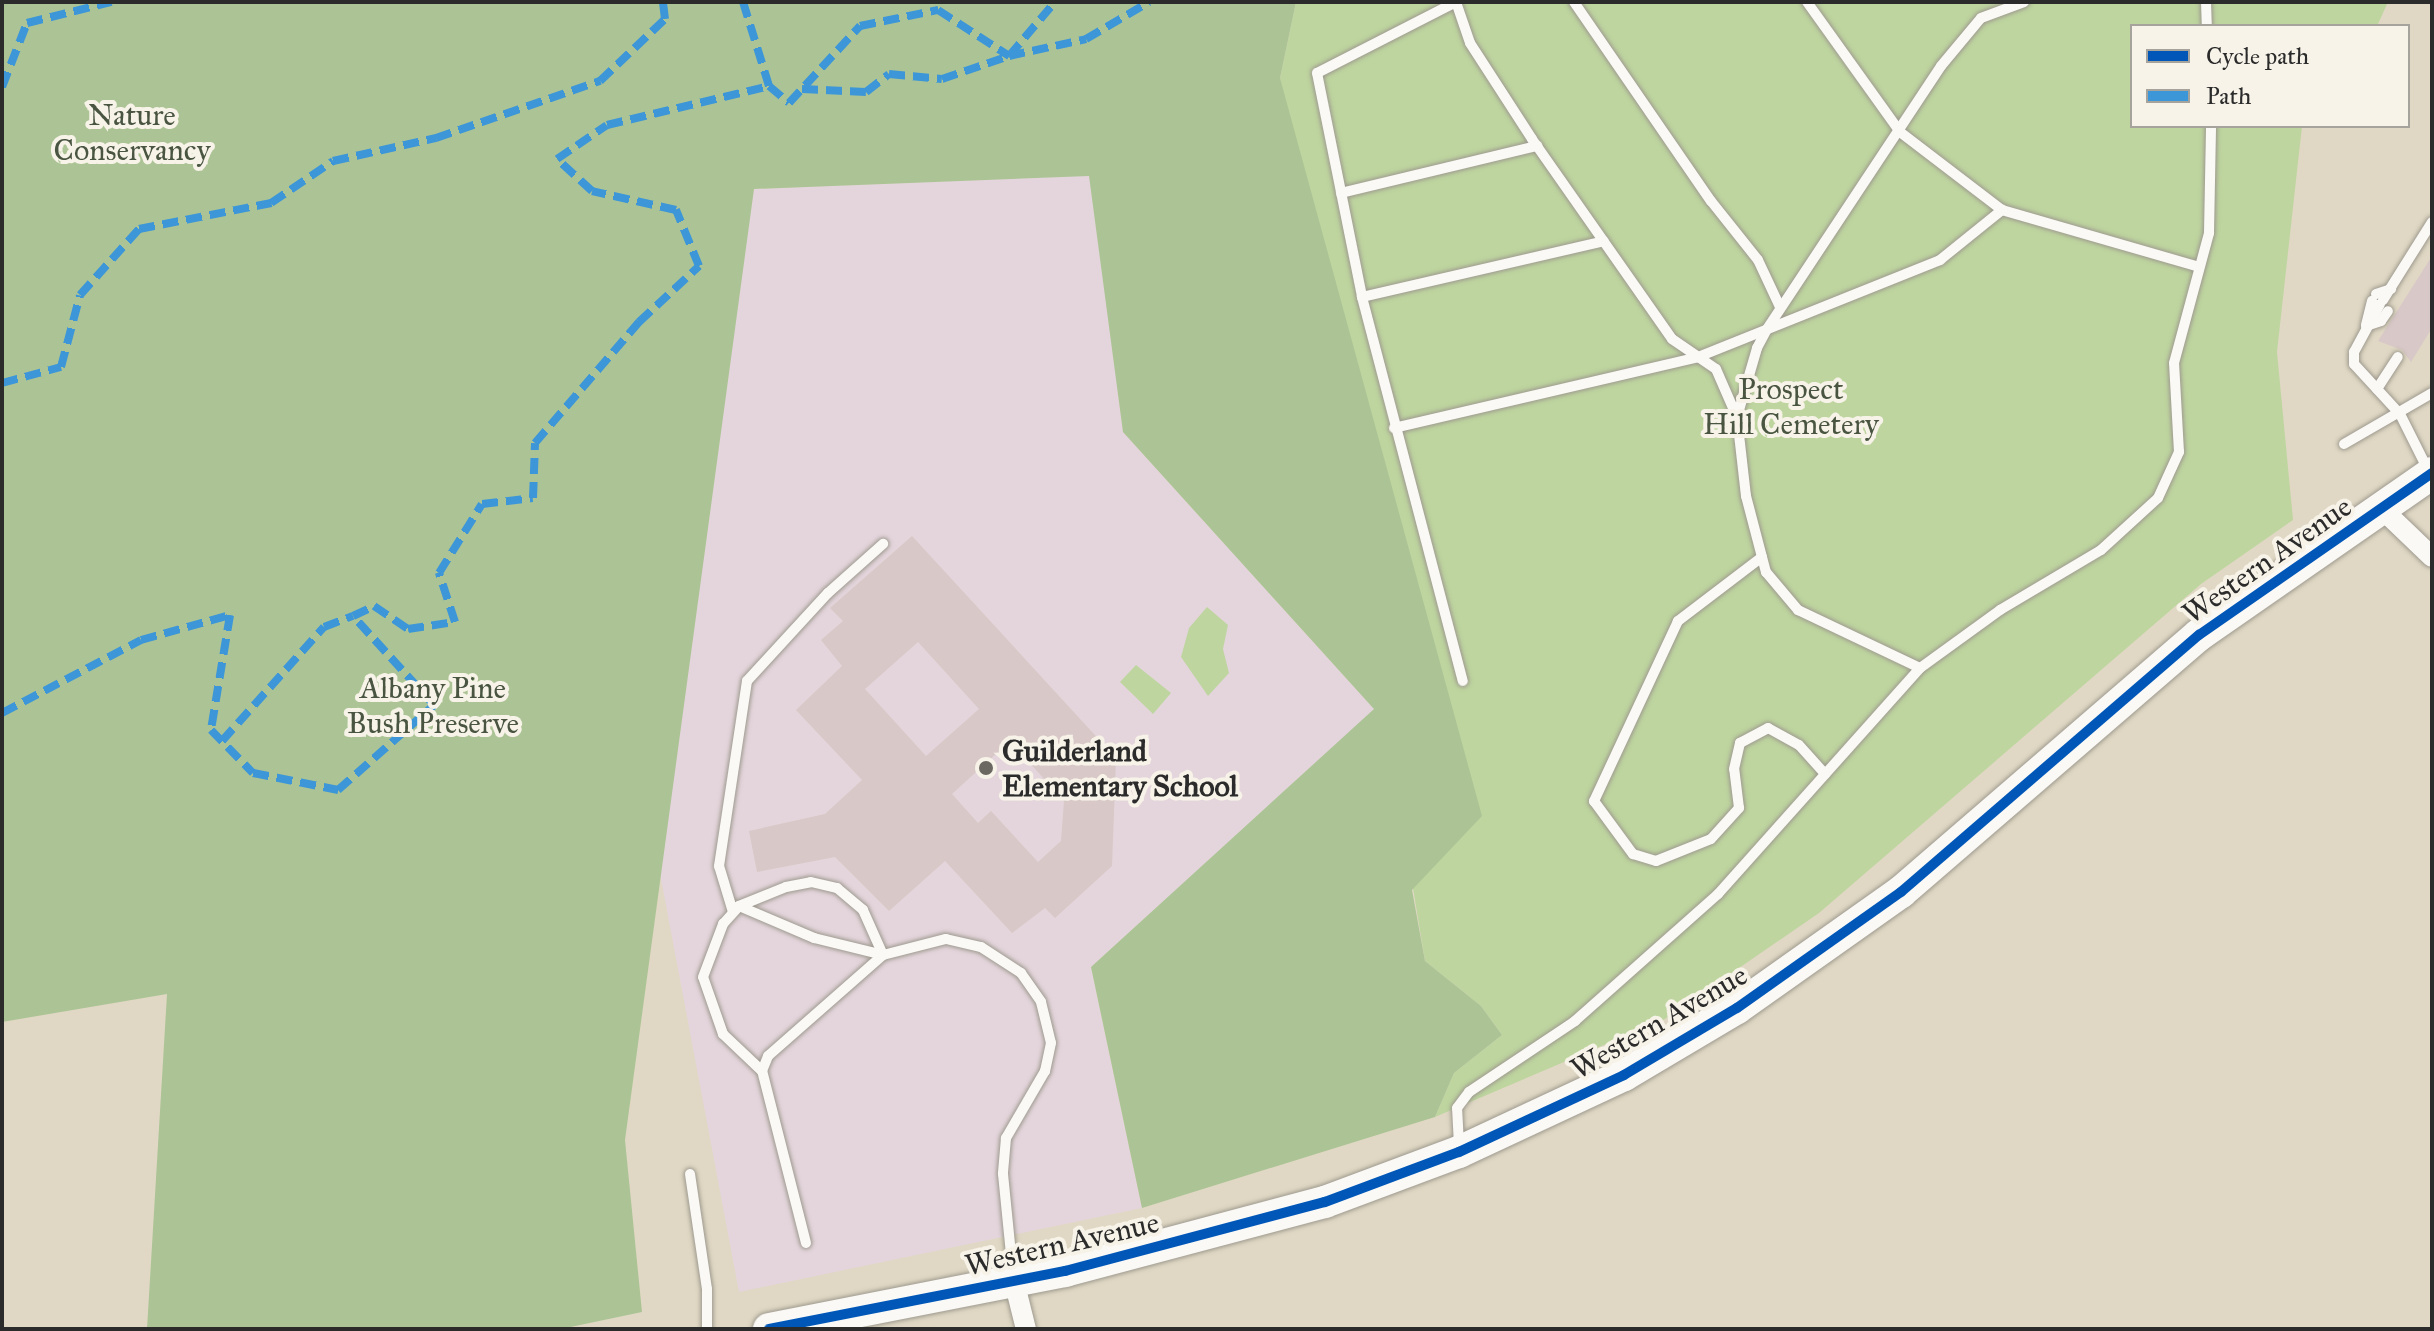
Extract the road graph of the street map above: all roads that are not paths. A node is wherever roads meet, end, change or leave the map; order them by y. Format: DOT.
graph roads {
  1 [pos="1456,2"];
  2 [pos="1574,2"];
  3 [pos="1807,2"];
  4 [pos="2024,2"];
  5 [pos="2206,2"];
  6 [pos="2207,24"];
  7 [pos="2211,128"];
  8 [pos="1900,132"];
  9 [pos="1537,146"];
  10 [pos="1341,193"];
  11 [pos="2002,210"];
  12 [pos="2432,222"];
  13 [pos="1604,241"];
  14 [pos="2199,267"];
  15 [pos="2391,289"];
  16 [pos="1362,297"];
  17 [pos="2382,302"];
  18 [pos="1780,307"];
  19 [pos="2366,326"];
  20 [pos="1767,329"];
  21 [pos="1698,357"];
  22 [pos="2398,357"];
  23 [pos="2377,389"];
  24 [pos="2432,393"];
  25 [pos="2400,414"];
  26 [pos="1737,417"];
  27 [pos="1394,428"];
  28 [pos="2344,444"];
  29 [pos="2431,475"];
  30 [pos="2382,509"];
  31 [pos="883,544"];
  32 [pos="1762,557"];
  33 [pos="2432,557"];
  34 [pos="1920,668"];
  35 [pos="1463,681"];
  36 [pos="1825,774"];
  37 [pos="736,909"];
  38 [pos="883,955"];
  39 [pos="762,1071"];
  40 [pos="1459,1152"];
  41 [pos="690,1174"];
  42 [pos="806,1243"];
  43 [pos="1014,1281"];
  44 [pos="707,1329"];
  45 [pos="769,1329"];
  46 [pos="1026,1329"];
  1 -- 9 [label="lane"];
  1 -- 10 [label="lane"];
  2 -- 18 [label="lane"];
  3 -- 8 [label="lane"];
  4 -- 8 [label="lane"];
  5 -- 6 [label="lane"];
  7 -- 14 [label="lane"];
  8 -- 11 [label="lane"];
  8 -- 18 [label="lane"];
  9 -- 10 [label="lane"];
  9 -- 13 [label="lane"];
  10 -- 16 [label="lane"];
  11 -- 14 [label="lane"];
  11 -- 20 [label="lane"];
  12 -- 15 [label="lane"];
  13 -- 16 [label="lane"];
  13 -- 21 [label="lane"];
  14 -- 34 [label="lane"];
  15 -- 17 [label="lane"];
  15 -- 17 [label="lane"];
  16 -- 27 [label="lane"];
  17 -- 19 [label="lane"];
  17 -- 19 [label="lane"];
  18 -- 20 [label="lane"];
  19 -- 23 [label="lane"];
  20 -- 21 [label="lane"];
  20 -- 26 [label="lane"];
  21 -- 26 [label="lane"];
  21 -- 27 [label="lane"];
  22 -- 23 [label="lane"];
  23 -- 25 [label="lane"];
  24 -- 25 [label="lane"];
  25 -- 28 [label="lane"];
  25 -- 29 [label="lane"];
  26 -- 32 [label="lane"];
  27 -- 35 [label="lane"];
  29 -- 30 [label="main road, Western Avenue"];
  30 -- 33 [label="street"];
  30 -- 40 [label="main road, Western Avenue"];
  31 -- 37 [label="lane"];
  32 -- 34 [label="lane"];
  32 -- 36 [label="lane"];
  34 -- 36 [label="lane"];
  36 -- 40 [label="lane"];
  37 -- 38 [label="lane"];
  37 -- 38 [label="lane"];
  37 -- 39 [label="lane"];
  38 -- 39 [label="lane"];
  38 -- 43 [label="lane"];
  39 -- 42 [label="lane"];
  40 -- 43 [label="main road, Western Avenue"];
  41 -- 44 [label="lane"];
  43 -- 45 [label="main road, Western Avenue"];
  43 -- 46 [label="street"];
}
